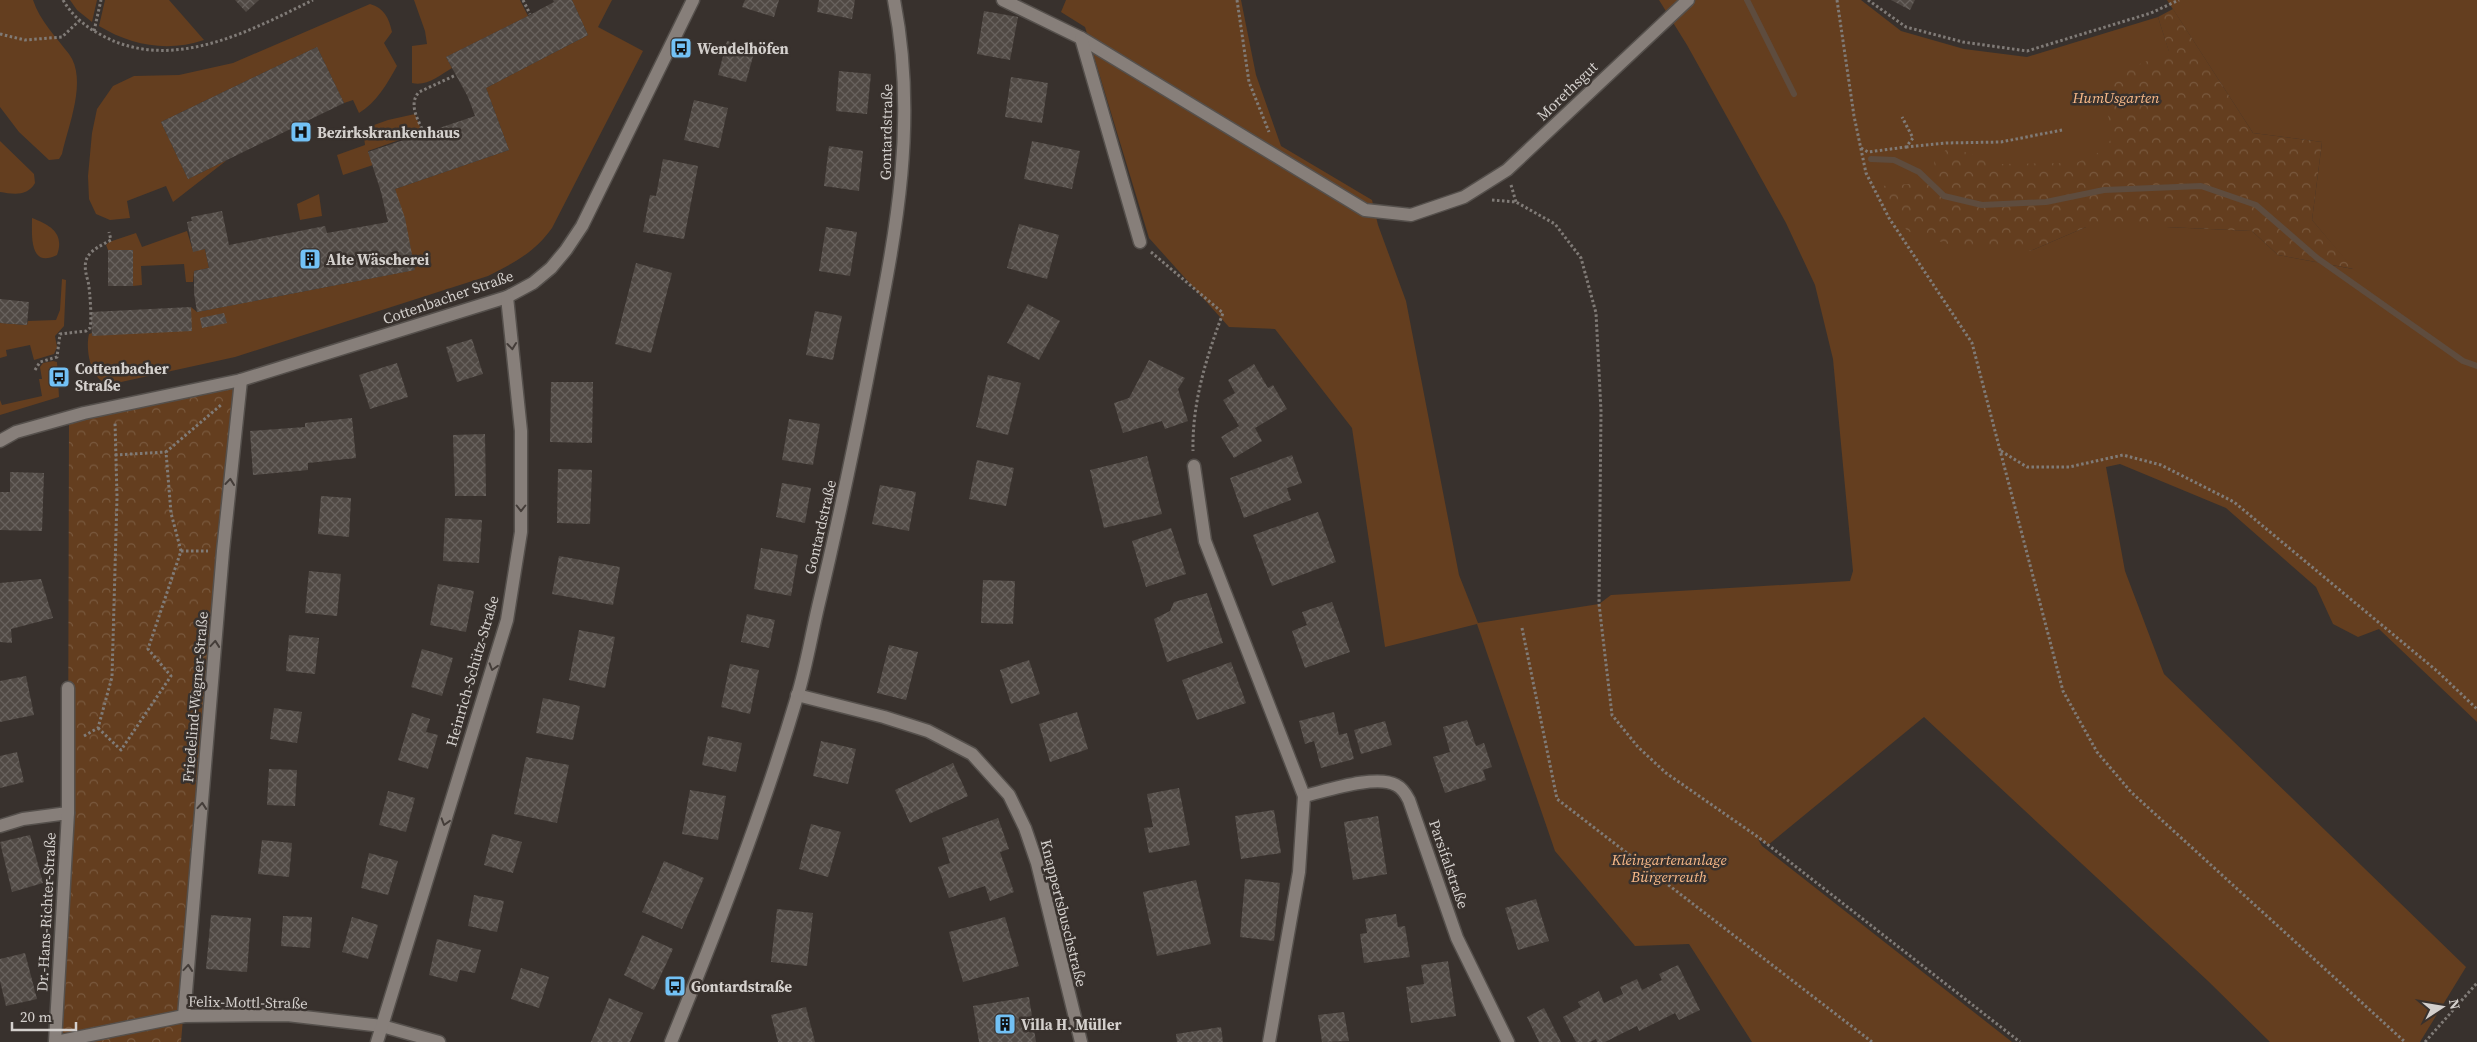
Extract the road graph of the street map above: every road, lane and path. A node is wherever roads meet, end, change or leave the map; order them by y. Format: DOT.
graph roads {
  1 [pos="63,0"];
  2 [pos="101,0"];
  3 [pos="313,0"];
  4 [pos="523,0"];
  5 [pos="693,0"];
  6 [pos="894,0"];
  7 [pos="1003,0"];
  8 [pos="1237,0"];
  9 [pos="1688,0"];
  10 [pos="1837,0"];
  11 [pos="1868,0"];
  12 [pos="2179,0"];
  13 [pos="530,14"];
  14 [pos="78,21"];
  15 [pos="94,31"];
  16 [pos="0,34"];
  17 [pos="1081,38"];
  18 [pos="456,75"];
  19 [pos="1902,117"];
  20 [pos="2062,130"];
  21 [pos="424,133"];
  22 [pos="1906,147"];
  23 [pos="1861,148"];
  24 [pos="1278,158"];
  25 [pos="1464,197"];
  26 [pos="109,232"];
  27 [pos="1140,242"];
  28 [pos="507,298"];
  29 [pos="35,370"];
  30 [pos="241,384"];
  31 [pos="114,407"];
  32 [pos="0,442"];
  33 [pos="2000,450"];
  34 [pos="166,452"];
  35 [pos="116,455"];
  36 [pos="1194,466"];
  37 [pos="181,551"];
  38 [pos="223,551"];
  39 [pos="1522,628"];
  40 [pos="68,688"];
  41 [pos="798,696"];
  42 [pos="2477,709"];
  43 [pos="98,728"];
  44 [pos="69,744"];
  45 [pos="1304,796"];
  46 [pos="68,813"];
  47 [pos="0,826"];
  48 [pos="2477,983"];
  49 [pos="184,1016"];
  50 [pos="382,1026"];
  51 [pos="56,1042"];
  52 [pos="377,1042"];
  53 [pos="439,1042"];
  54 [pos="671,1042"];
  55 [pos="1081,1042"];
  56 [pos="1269,1042"];
  57 [pos="1508,1042"];
  58 [pos="1872,1042"];
  59 [pos="2020,1042"];
  60 [pos="2405,1042"];
  61 [pos="2426,1042"];
  1 -- 14 [label="path"];
  2 -- 15 [label="path"];
  3 -- 15 [label="path"];
  4 -- 13 [label="path"];
  5 -- 28 [label="street, Cottenbacher Straße"];
  6 -- 41 [label="street, Gontardstraße"];
  7 -- 17 [label="street"];
  8 -- 24 [label="path"];
  9 -- 25 [label="street, Morethsgut"];
  10 -- 23 [label="path"];
  11 -- 12 [label="path"];
  14 -- 15 [label="path"];
  14 -- 16 [label="path"];
  17 -- 24 [label="street, Morethsgut"];
  17 -- 27 [label="street"];
  18 -- 21 [label="path"];
  19 -- 22 [label="path"];
  20 -- 22 [label="path"];
  22 -- 23 [label="path"];
  23 -- 33 [label="path"];
  24 -- 25 [label="street, Morethsgut"];
  25 -- 59 [label="path"];
  26 -- 29 [label="path"];
  27 -- 36 [label="path"];
  28 -- 30 [label="street, Cottenbacher Straße"];
  28 -- 50 [label="street, Heinrich-Schütz-Straße, one-way"];
  30 -- 31 [label="street, Cottenbacher Straße"];
  30 -- 34 [label="path"];
  38 -- 30 [label="street, Friedelind-Wagner-Straße, one-way"];
  31 -- 32 [label="street, Cottenbacher Straße"];
  31 -- 35 [label="path"];
  33 -- 42 [label="path"];
  33 -- 60 [label="path"];
  34 -- 35 [label="path"];
  34 -- 37 [label="path"];
  35 -- 43 [label="path"];
  36 -- 45 [label="street"];
  37 -- 38 [label="path"];
  37 -- 43 [label="path"];
  49 -- 38 [label="street, Friedelind-Wagner-Straße, one-way"];
  39 -- 58 [label="path"];
  40 -- 44 [label="street, Dr.-Hans-Richter-Straße"];
  41 -- 54 [label="street, Gontardstraße"];
  41 -- 55 [label="street, Knappertsbuschstraße"];
  43 -- 44 [label="path"];
  44 -- 46 [label="street, Dr.-Hans-Richter-Straße"];
  45 -- 56 [label="street"];
  45 -- 57 [label="street, Parsifalstraße"];
  46 -- 47 [label="street"];
  46 -- 51 [label="street, Dr.-Hans-Richter-Straße"];
  48 -- 61 [label="path"];
  49 -- 50 [label="street, Felix-Mottl-Straße"];
  49 -- 51 [label="street, Felix-Mottl-Straße"];
  50 -- 52 [label="street, Heinrich-Schütz-Straße"];
  50 -- 53 [label="street, Felix-Mottl-Straße"];
}
